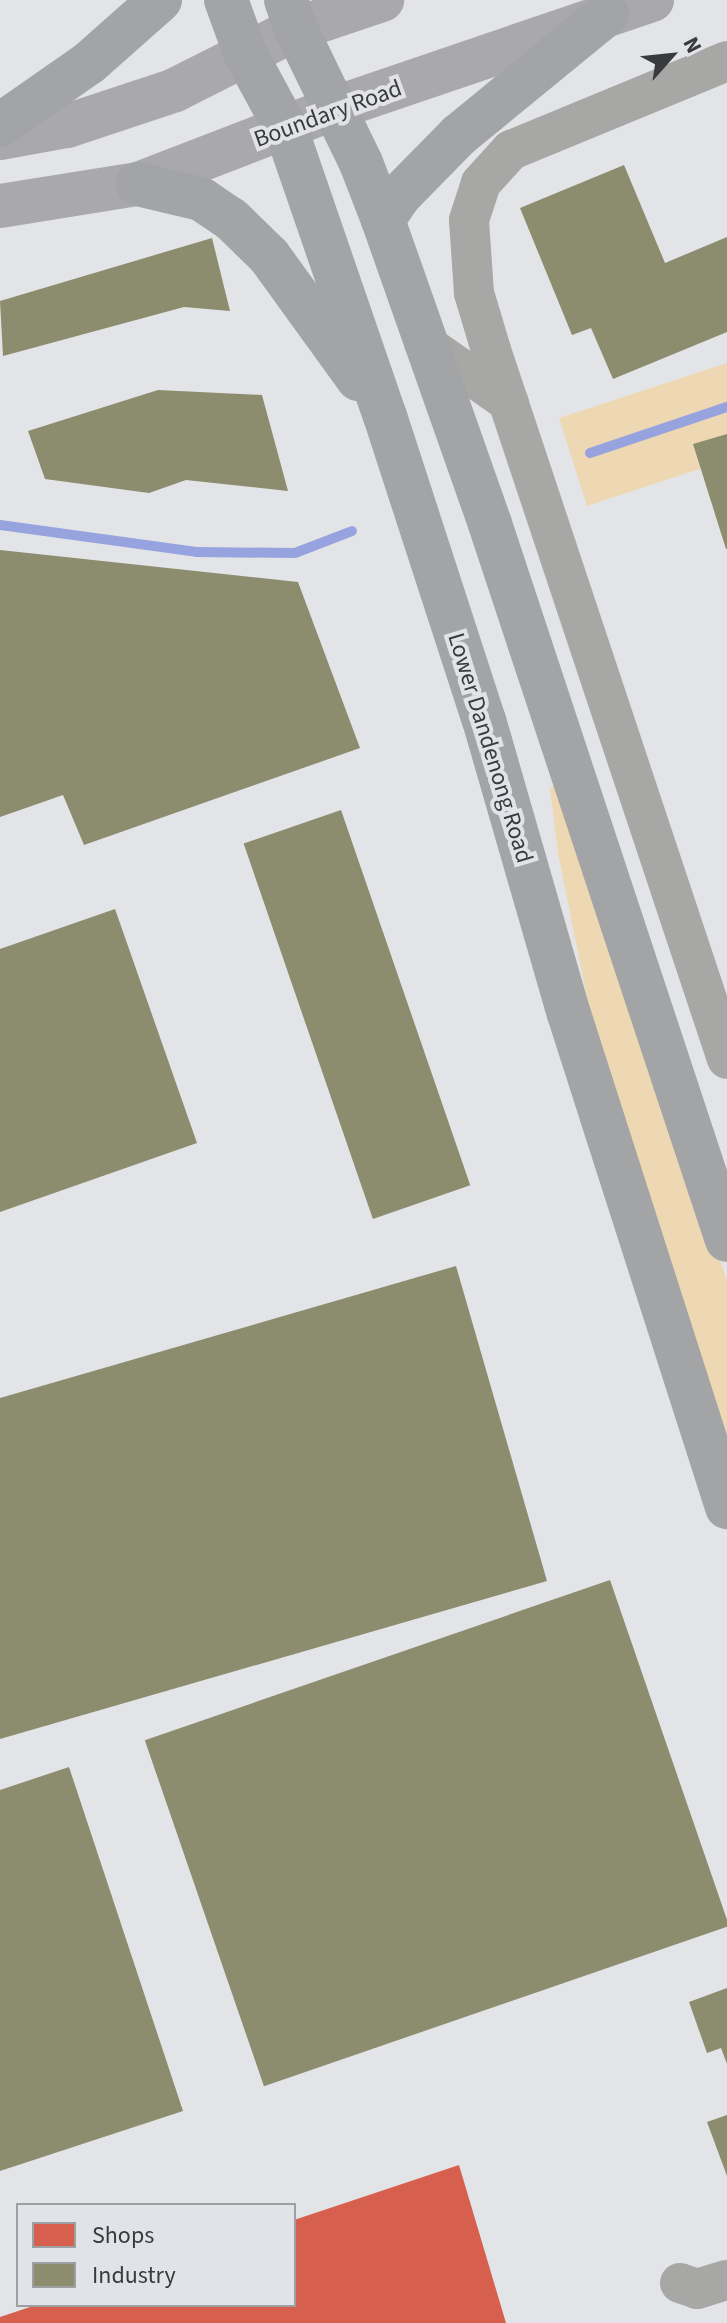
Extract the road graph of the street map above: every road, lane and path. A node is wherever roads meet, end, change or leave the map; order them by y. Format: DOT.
graph roads {
  1 [pos="160,0"];
  2 [pos="226,0"];
  3 [pos="382,0"];
  4 [pos="652,0"];
  5 [pos="607,14"];
  6 [pos="291,15"];
  7 [pos="246,55"];
  8 [pos="727,61"];
  9 [pos="335,108"];
  10 [pos="0,125"];
  11 [pos="286,129"];
  12 [pos="0,138"];
  13 [pos="138,184"];
  14 [pos="0,206"];
  15 [pos="383,220"];
  16 [pos="424,343"];
  17 [pos="509,402"];
  18 [pos="385,416"];
  19 [pos="727,1059"];
  20 [pos="727,1240"];
  21 [pos="727,1507"];
  22 [pos="727,2280"];
  23 [pos="680,2283"];
  1 -- 10 [label="highway"];
  2 -- 7 [label="highway, Lower Dandenong Road"];
  3 -- 6 [label="main road"];
  4 -- 5 [label="main road, Boundary Road"];
  5 -- 9 [label="main road, Boundary Road"];
  5 -- 15 [label="highway"];
  6 -- 7 [label="main road"];
  6 -- 9 [label="highway"];
  7 -- 11 [label="highway, Lower Dandenong Road"];
  7 -- 12 [label="main road"];
  8 -- 17 [label="street"];
  9 -- 11 [label="main road, Boundary Road"];
  9 -- 15 [label="highway"];
  11 -- 13 [label="main road, Boundary Road"];
  11 -- 18 [label="highway, Lower Dandenong Road"];
  13 -- 14 [label="main road, Boundary Road"];
  13 -- 18 [label="highway"];
  15 -- 16 [label="highway"];
  16 -- 17 [label="street"];
  16 -- 20 [label="highway"];
  17 -- 19 [label="street"];
  18 -- 21 [label="highway, Lower Dandenong Road"];
  22 -- 23 [label="street"];
}
